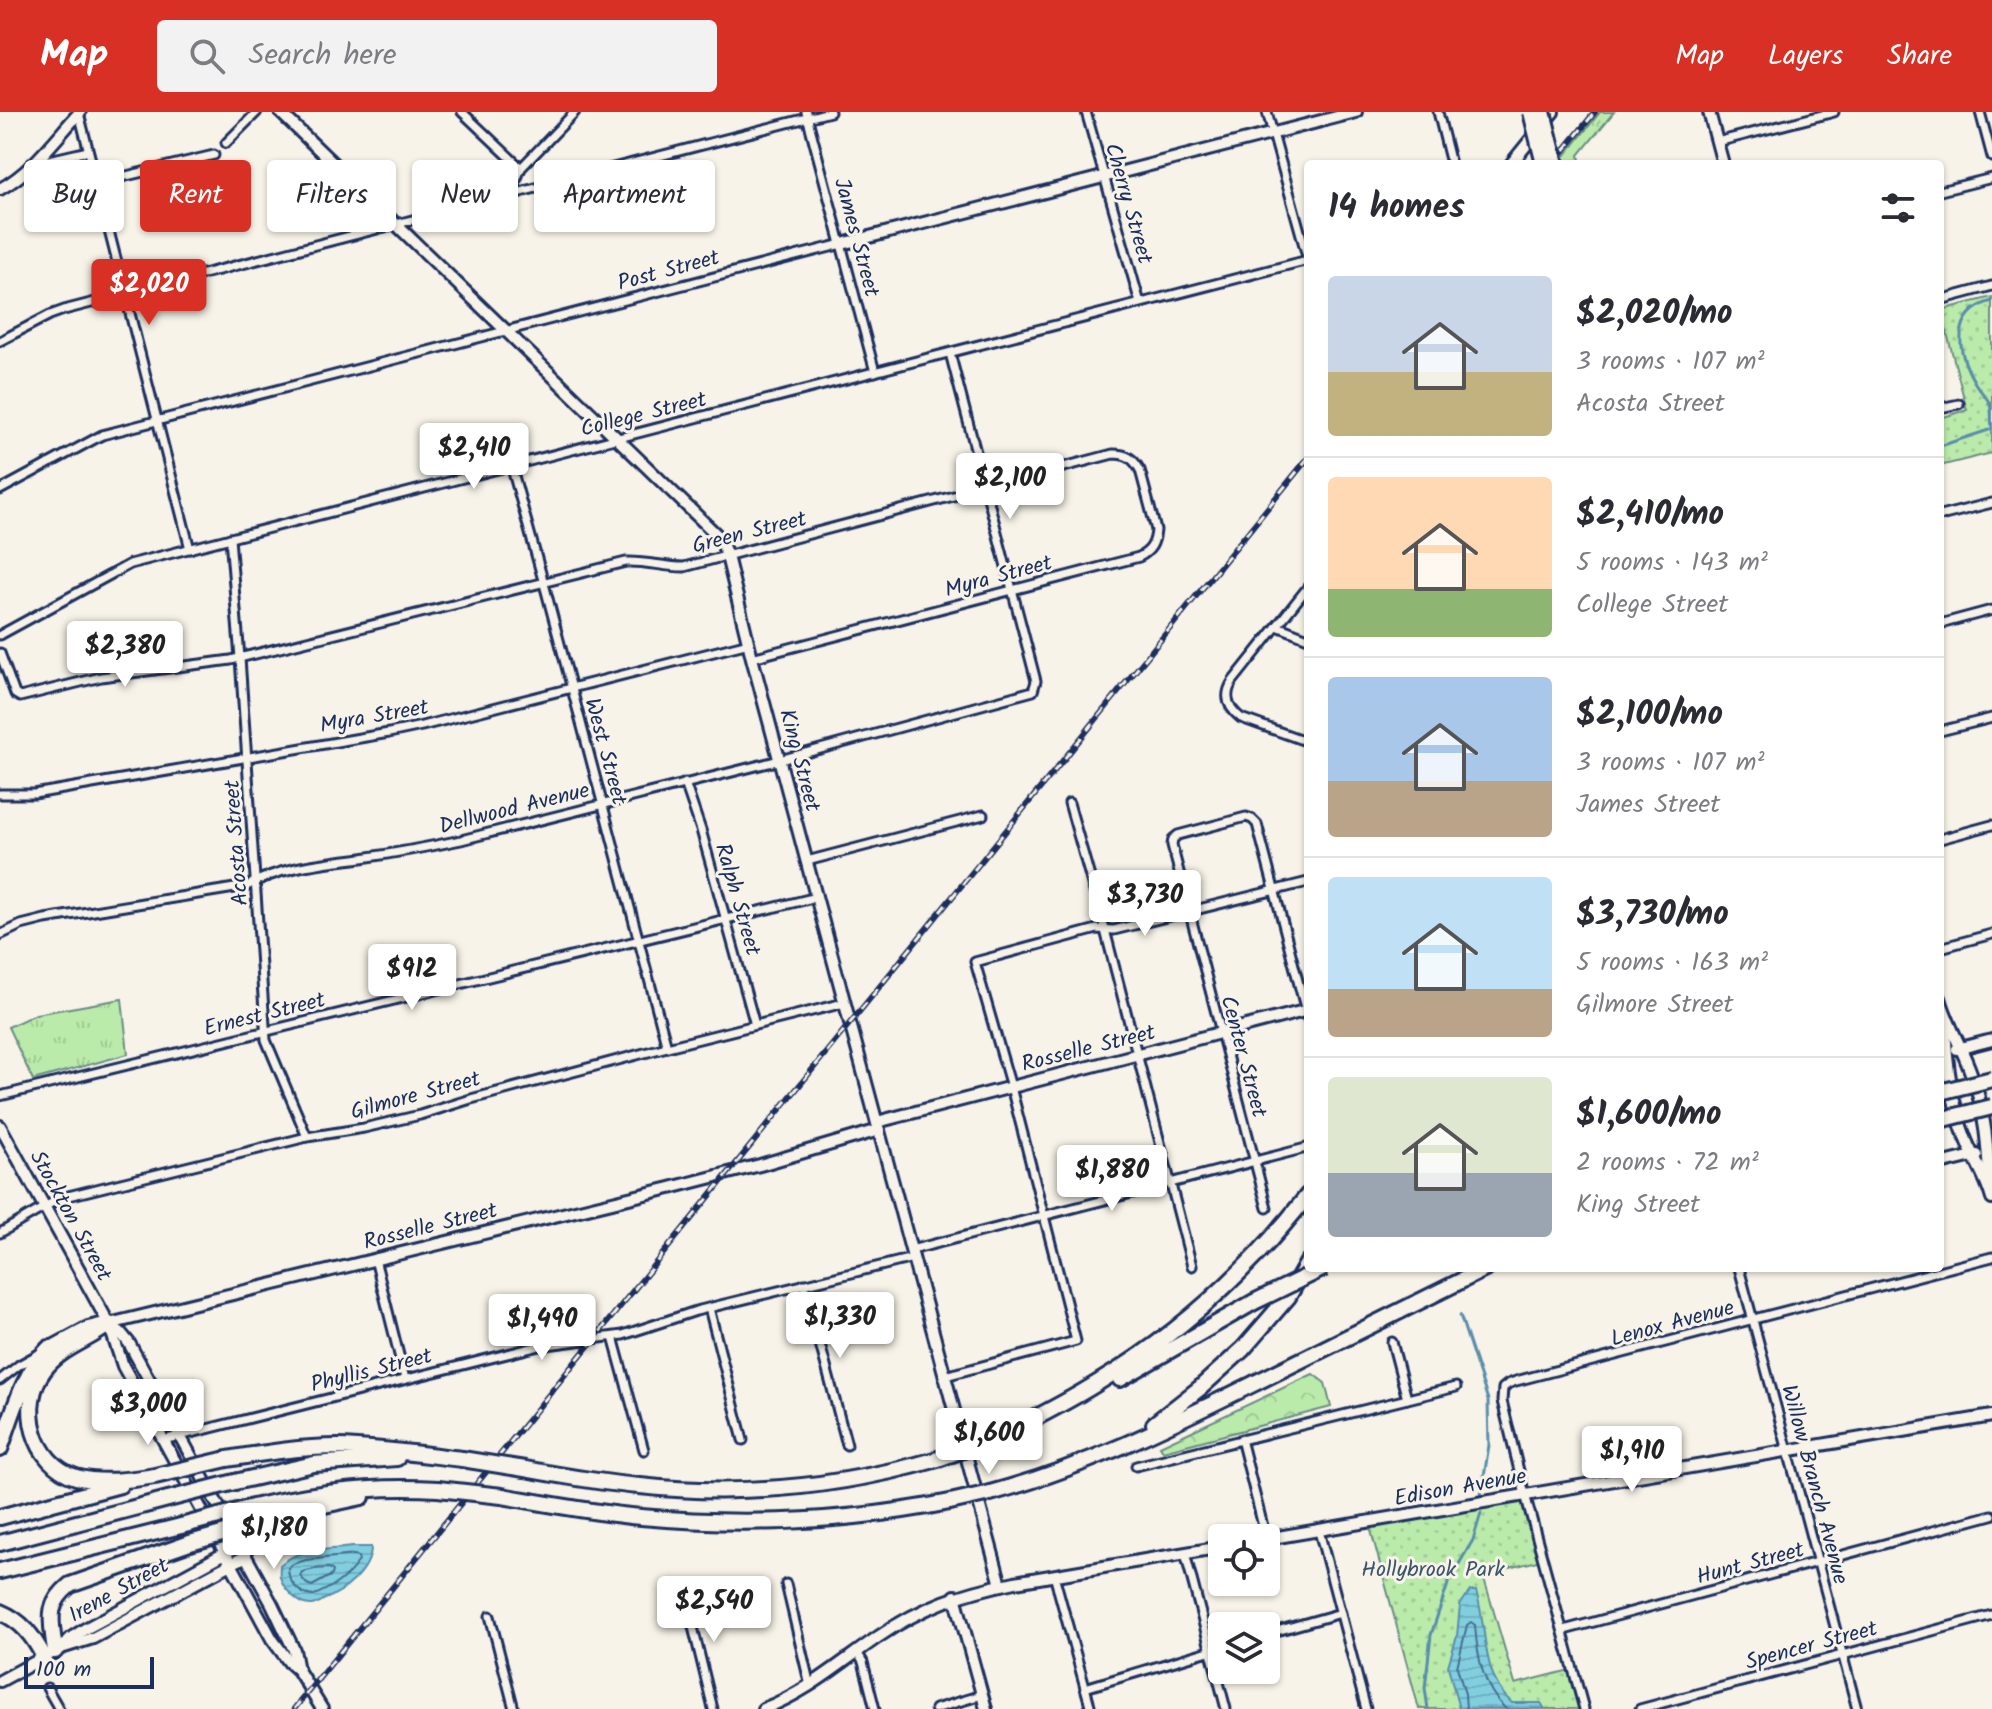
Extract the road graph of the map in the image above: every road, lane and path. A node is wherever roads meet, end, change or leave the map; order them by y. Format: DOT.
graph roads {
  1 [pos="257,112"];
  2 [pos="280,112"];
  3 [pos="462,112"];
  4 [pos="575,112"];
  5 [pos="830,112"];
  6 [pos="1086,112"];
  7 [pos="1267,112"];
  8 [pos="1356,112"];
  9 [pos="1438,112"];
  10 [pos="1531,112"];
  11 [pos="1543,112"];
  12 [pos="1553,112"];
  13 [pos="1709,112"];
  14 [pos="1834,112"];
  15 [pos="1980,112"];
  16 [pos="79,113"];
  17 [pos="807,115"];
  18 [pos="1273,133"];
  19 [pos="1717,142"];
  20 [pos="226,143"];
  21 [pos="88,151"];
  22 [pos="214,155"];
  23 [pos="1992,157"];
  24 [pos="36,160"];
  25 [pos="49,160"];
  26 [pos="91,160"];
  27 [pos="1450,160"];
  28 [pos="1514,160"];
  29 [pos="1543,160"];
  30 [pos="1555,160"];
  31 [pos="1722,160"];
  32 [pos="521,168"];
  33 [pos="24,172"];
  34 [pos="518,176"];
  35 [pos="124,177"];
  36 [pos="1104,177"];
  37 [pos="1992,178"];
  38 [pos="0,189"];
  39 [pos="1944,190"];
  40 [pos="518,194"];
  41 [pos="412,220"];
  42 [pos="397,224"];
  43 [pos="109,232"];
  44 [pos="842,244"];
  45 [pos="1304,245"];
  46 [pos="1304,261"];
  47 [pos="1992,286"];
  48 [pos="125,295"];
  49 [pos="1944,299"];
  50 [pos="1140,303"];
  51 [pos="508,331"];
  52 [pos="0,341"];
  53 [pos="950,353"];
  54 [pos="875,372"];
  55 [pos="1959,404"];
  56 [pos="1944,407"];
  57 [pos="156,420"];
  58 [pos="618,437"];
  59 [pos="511,465"];
  60 [pos="985,488"];
  61 [pos="0,490"];
  62 [pos="1147,495"];
  63 [pos="1992,503"];
  64 [pos="1944,515"];
  65 [pos="230,538"];
  66 [pos="190,549"];
  67 [pos="727,556"];
  68 [pos="544,583"];
  69 [pos="1012,590"];
  70 [pos="1304,592"];
  71 [pos="1992,610"];
  72 [pos="1944,623"];
  73 [pos="1277,626"];
  74 [pos="0,635"];
  75 [pos="1304,636"];
  76 [pos="749,643"];
  77 [pos="0,653"];
  78 [pos="240,658"];
  79 [pos="752,658"];
  80 [pos="572,688"];
  81 [pos="1992,718"];
  82 [pos="1944,730"];
  83 [pos="1304,741"];
  84 [pos="246,757"];
  85 [pos="780,760"];
  86 [pos="685,783"];
  87 [pos="0,794"];
  88 [pos="1069,803"];
  89 [pos="603,804"];
  90 [pos="983,815"];
  91 [pos="1992,825"];
  92 [pos="1944,838"];
  93 [pos="807,861"];
  94 [pos="256,881"];
  95 [pos="1304,883"];
  96 [pos="1274,891"];
  97 [pos="817,897"];
  98 [pos="1190,912"];
  99 [pos="726,919"];
  100 [pos="1105,930"];
  101 [pos="1992,934"];
  102 [pos="0,935"];
  103 [pos="639,941"];
  104 [pos="1944,947"];
  105 [pos="1304,1002"];
  106 [pos="844,1003"];
  107 [pos="1944,1012"];
  108 [pos="1304,1014"];
  109 [pos="1945,1015"];
  110 [pos="755,1025"];
  111 [pos="266,1031"];
  112 [pos="1221,1034"];
  113 [pos="1944,1034"];
  114 [pos="1992,1040"];
  115 [pos="667,1047"];
  116 [pos="1961,1048"];
  117 [pos="1944,1052"];
  118 [pos="1137,1055"];
  119 [pos="1944,1056"];
  120 [pos="1992,1079"];
  121 [pos="1011,1087"];
  122 [pos="1944,1091"];
  123 [pos="0,1096"];
  124 [pos="1992,1107"];
  125 [pos="1944,1119"];
  126 [pos="0,1126"];
  127 [pos="878,1126"];
  128 [pos="307,1137"];
  129 [pos="1304,1149"];
  130 [pos="1990,1151"];
  131 [pos="1973,1156"];
  132 [pos="1255,1161"];
  133 [pos="1944,1163"];
  134 [pos="1170,1182"];
  135 [pos="1991,1195"];
  136 [pos="1304,1200"];
  137 [pos="44,1207"];
  138 [pos="1267,1208"];
  139 [pos="1044,1214"];
  140 [pos="0,1233"];
  141 [pos="912,1254"];
  142 [pos="1992,1257"];
  143 [pos="375,1259"];
  144 [pos="1192,1266"];
  145 [pos="1304,1269"];
  146 [pos="1944,1269"];
  147 [pos="1316,1272"];
  148 [pos="1479,1272"];
  149 [pos="1486,1272"];
  150 [pos="1740,1272"];
  151 [pos="1934,1272"];
  152 [pos="804,1284"];
  153 [pos="1454,1284"];
  154 [pos="709,1308"];
  155 [pos="1753,1319"];
  156 [pos="109,1324"];
  157 [pos="613,1337"];
  158 [pos="1392,1342"];
  159 [pos="49,1348"];
  160 [pos="945,1376"];
  161 [pos="405,1379"];
  162 [pos="0,1380"];
  163 [pos="1456,1387"];
  164 [pos="1407,1399"];
  165 [pos="1992,1416"];
  166 [pos="180,1435"];
  167 [pos="1241,1439"];
  168 [pos="163,1440"];
  169 [pos="743,1440"];
  170 [pos="991,1440"];
  171 [pos="1128,1443"];
  172 [pos="847,1445"];
  173 [pos="0,1449"];
  174 [pos="644,1450"];
  175 [pos="1788,1450"];
  176 [pos="462,1459"];
  177 [pos="1136,1466"];
  178 [pos="155,1476"];
  179 [pos="438,1489"];
  180 [pos="1526,1495"];
  181 [pos="1992,1515"];
  182 [pos="0,1517"];
  183 [pos="1262,1524"];
  184 [pos="1319,1531"];
  185 [pos="1280,1536"];
  186 [pos="0,1543"];
  187 [pos="1208,1549"];
  188 [pos="243,1550"];
  189 [pos="1185,1553"];
  190 [pos="228,1558"];
  191 [pos="1818,1562"];
  192 [pos="0,1572"];
  193 [pos="1054,1575"];
  194 [pos="786,1584"];
  195 [pos="1001,1585"];
  196 [pos="683,1586"];
  197 [pos="955,1596"];
  198 [pos="0,1612"];
  199 [pos="1341,1613"];
  200 [pos="1992,1615"];
  201 [pos="490,1616"];
  202 [pos="1280,1630"];
  203 [pos="1564,1630"];
  204 [pos="1208,1640"];
  205 [pos="53,1652"];
  206 [pos="857,1652"];
  207 [pos="1208,1652"];
  208 [pos="1843,1654"];
  209 [pos="298,1670"];
  210 [pos="0,1681"];
  211 [pos="1220,1684"];
  212 [pos="810,1686"];
  213 [pos="47,1688"];
  214 [pos="1085,1688"];
  215 [pos="982,1695"];
  216 [pos="771,1708"];
  217 [pos="59,1709"];
  218 [pos="322,1709"];
  219 [pos="514,1709"];
  220 [pos="713,1709"];
  221 [pos="875,1709"];
  222 [pos="935,1709"];
  223 [pos="986,1709"];
  224 [pos="1091,1709"];
  225 [pos="1226,1709"];
  226 [pos="1366,1709"];
  227 [pos="1584,1709"];
  228 [pos="1640,1709"];
  229 [pos="1857,1709"];
  1 -- 20 [label="street"];
  2 -- 42 [label="main road, King Street"];
  3 -- 32 [label="street"];
  4 -- 32 [label="street"];
  5 -- 17 [label="street"];
  6 -- 36 [label="street, Cherry Street"];
  7 -- 18 [label="street"];
  8 -- 18 [label="main road, Post Street"];
  9 -- 27 [label="street"];
  10 -- 29 [label="highway, bridge"];
  11 -- 30 [label="highway, bridge"];
  12 -- 28 [label="main road"];
  13 -- 19 [label="main road"];
  14 -- 19 [label="street"];
  15 -- 23 [label="street"];
  16 -- 21 [label="street"];
  16 -- 24 [label="main road"];
  17 -- 40 [label="street"];
  17 -- 44 [label="street, James Street"];
  18 -- 36 [label="main road, Post Street"];
  18 -- 45 [label="street"];
  19 -- 31 [label="main road"];
  21 -- 25 [label="street"];
  21 -- 26 [label="street"];
  22 -- 35 [label="street"];
  32 -- 34 [label="street"];
  33 -- 38 [label="main road"];
  36 -- 44 [label="main road, Post Street"];
  36 -- 50 [label="street, Cherry Street"];
  37 -- 39 [label="street"];
  41 -- 42 [label="street"];
  42 -- 48 [label="street"];
  42 -- 51 [label="main road, King Street"];
  43 -- 48 [label="street"];
  44 -- 51 [label="street, Post Street"];
  44 -- 54 [label="street, James Street"];
  46 -- 50 [label="street, College Street"];
  47 -- 49 [label="street"];
  48 -- 52 [label="street"];
  48 -- 57 [label="street"];
  50 -- 53 [label="street, College Street"];
  51 -- 57 [label="street, Post Street"];
  51 -- 58 [label="main road, King Street"];
  53 -- 54 [label="street, College Street"];
  53 -- 60 [label="street"];
  54 -- 58 [label="street, College Street"];
  55 -- 56 [label="street"];
  57 -- 61 [label="street, Post Street"];
  57 -- 66 [label="street"];
  58 -- 59 [label="street, College Street"];
  58 -- 67 [label="main road, King Street"];
  59 -- 65 [label="street, College Street"];
  59 -- 68 [label="street, West Street"];
  60 -- 62 [label="street, Green Street"];
  60 -- 67 [label="street, Green Street"];
  60 -- 69 [label="street"];
  62 -- 69 [label="street, Myra Street"];
  63 -- 64 [label="street"];
  65 -- 66 [label="street, College Street"];
  65 -- 78 [label="street, Acosta Street"];
  66 -- 74 [label="street, College Street"];
  67 -- 68 [label="street, Green Street"];
  67 -- 76 [label="main road, King Street"];
  68 -- 78 [label="street, Green Street"];
  68 -- 80 [label="street, West Street"];
  69 -- 79 [label="street, Myra Street"];
  69 -- 85 [label="street, Dellwood Avenue"];
  70 -- 73 [label="street"];
  71 -- 72 [label="street"];
  73 -- 75 [label="street"];
  73 -- 83 [label="street"];
  76 -- 79 [label="main road, King Street"];
  76 -- 80 [label="street, Myra Street"];
  77 -- 78 [label="street, Green Street"];
  78 -- 84 [label="street, Acosta Street"];
  79 -- 85 [label="main road, King Street"];
  80 -- 84 [label="street, Myra Street"];
  80 -- 89 [label="street, West Street"];
  81 -- 82 [label="street"];
  84 -- 87 [label="street, Myra Street"];
  84 -- 94 [label="street, Acosta Street"];
  85 -- 86 [label="street, Dellwood Avenue"];
  85 -- 93 [label="main road, King Street"];
  86 -- 89 [label="street, Dellwood Avenue"];
  86 -- 99 [label="street, Ralph Street"];
  88 -- 100 [label="street"];
  89 -- 94 [label="street, Dellwood Avenue"];
  89 -- 103 [label="street, West Street"];
  90 -- 93 [label="street"];
  91 -- 92 [label="street"];
  93 -- 97 [label="main road, King Street"];
  94 -- 102 [label="street, Dellwood Avenue"];
  94 -- 111 [label="street, Acosta Street"];
  95 -- 96 [label="street"];
  96 -- 98 [label="street"];
  96 -- 98 [label="street, Center Street"];
  96 -- 105 [label="street"];
  97 -- 99 [label="street, Ernest Street"];
  97 -- 106 [label="main road, King Street"];
  98 -- 100 [label="street"];
  98 -- 112 [label="street, Center Street"];
  99 -- 103 [label="street, Ernest Street"];
  99 -- 110 [label="street, Ralph Street"];
  100 -- 118 [label="street"];
  100 -- 121 [label="street"];
  101 -- 104 [label="street"];
  103 -- 111 [label="street, Ernest Street"];
  103 -- 115 [label="street, West Street"];
  106 -- 110 [label="street, Gilmore Street"];
  106 -- 127 [label="main road, King Street"];
  107 -- 109 [label="main road"];
  108 -- 112 [label="main road, Rosselle Street"];
  109 -- 113 [label="main road"];
  109 -- 116 [label="main road"];
  110 -- 115 [label="street, Gilmore Street"];
  111 -- 123 [label="street, Ernest Street"];
  111 -- 128 [label="street, Acosta Street"];
  112 -- 118 [label="main road, Rosselle Street"];
  112 -- 132 [label="street, Center Street"];
  114 -- 116 [label="main road"];
  115 -- 128 [label="street, Gilmore Street"];
  116 -- 117 [label="main road"];
  116 -- 130 [label="main road"];
  118 -- 121 [label="main road, Rosselle Street"];
  118 -- 134 [label="street"];
  119 -- 131 [label="main road"];
  120 -- 122 [label="highway, bridge"];
  121 -- 127 [label="main road, Rosselle Street"];
  121 -- 139 [label="street"];
  124 -- 125 [label="highway, bridge"];
  126 -- 137 [label="main road, Stockton Street"];
  127 -- 141 [label="main road, King Street"];
  127 -- 143 [label="main road, Rosselle Street"];
  128 -- 137 [label="street, Gilmore Street"];
  129 -- 132 [label="street, Phyllis Street"];
  130 -- 131 [label="main road"];
  130 -- 135 [label="main road"];
  131 -- 133 [label="main road"];
  131 -- 135 [label="main road"];
  132 -- 134 [label="street, Phyllis Street"];
  132 -- 138 [label="street, Center Street"];
  134 -- 139 [label="street, Phyllis Street"];
  134 -- 144 [label="street"];
  136 -- 170 [label="highway"];
  137 -- 140 [label="street, Gilmore Street"];
  137 -- 156 [label="main road, Stockton Street"];
  139 -- 141 [label="street, Phyllis Street"];
  139 -- 160 [label="street"];
  141 -- 152 [label="street, Phyllis Street"];
  141 -- 160 [label="main road, King Street"];
  142 -- 146 [label="street, Lenox Avenue"];
  143 -- 156 [label="main road, Rosselle Street"];
  143 -- 161 [label="street"];
  145 -- 171 [label="highway"];
  147 -- 170 [label="highway, bridge"];
  148 -- 153 [label="highway"];
  149 -- 153 [label="highway"];
  150 -- 155 [label="street, Willow Branch Avenue"];
  151 -- 155 [label="street, Lenox Avenue"];
  152 -- 154 [label="street, Phyllis Street"];
  152 -- 172 [label="street"];
  153 -- 171 [label="highway"];
  154 -- 157 [label="street, Phyllis Street"];
  154 -- 169 [label="street"];
  155 -- 175 [label="street, Willow Branch Avenue"];
  155 -- 180 [label="street, Lenox Avenue"];
  156 -- 159 [label="main road, Rosselle Street"];
  156 -- 166 [label="main road, Stockton Street"];
  156 -- 168 [label="main road, Stockton Street"];
  156 -- 178 [label="highway"];
  157 -- 161 [label="street, Phyllis Street"];
  157 -- 174 [label="street"];
  158 -- 164 [label="street"];
  159 -- 162 [label="street, Rosselle Street"];
  159 -- 173 [label="highway"];
  160 -- 195 [label="main road, King Street"];
  161 -- 166 [label="street, Phyllis Street"];
  163 -- 164 [label="street"];
  164 -- 167 [label="street"];
  165 -- 175 [label="main road, Edison Avenue"];
  166 -- 168 [label="street, Phyllis Street"];
  166 -- 188 [label="main road, Stockton Street"];
  167 -- 177 [label="street"];
  167 -- 183 [label="street"];
  168 -- 190 [label="main road, Stockton Street"];
  170 -- 176 [label="highway, bridge"];
  171 -- 179 [label="highway, bridge"];
  175 -- 180 [label="main road, Edison Avenue"];
  175 -- 191 [label="street, Willow Branch Avenue"];
  176 -- 178 [label="highway, bridge"];
  176 -- 186 [label="highway, bridge"];
  178 -- 182 [label="highway"];
  179 -- 192 [label="highway, bridge"];
  179 -- 205 [label="highway, bridge"];
  180 -- 184 [label="main road, Edison Avenue"];
  180 -- 203 [label="street"];
  181 -- 191 [label="street, Hunt Street"];
  184 -- 185 [label="main road, Edison Avenue"];
  184 -- 199 [label="street"];
  187 -- 189 [label="main road"];
  188 -- 190 [label="main road, Irene Street"];
  188 -- 209 [label="main road, Stockton Street"];
  189 -- 193 [label="main road"];
  189 -- 204 [label="street"];
  190 -- 205 [label="main road, Irene Street"];
  190 -- 209 [label="main road, Stockton Street"];
  191 -- 203 [label="street, Hunt Street"];
  191 -- 208 [label="street, Willow Branch Avenue"];
  193 -- 195 [label="main road"];
  193 -- 214 [label="street"];
  194 -- 212 [label="street"];
  195 -- 197 [label="main road"];
  196 -- 220 [label="street"];
  197 -- 206 [label="main road"];
  197 -- 215 [label="main road"];
  198 -- 205 [label="highway"];
  199 -- 202 [label="street"];
  199 -- 226 [label="street"];
  200 -- 208 [label="street, Spencer Street"];
  201 -- 219 [label="street"];
  203 -- 227 [label="street"];
  205 -- 210 [label="main road, Irene Street"];
  206 -- 212 [label="main road"];
  206 -- 221 [label="street"];
  207 -- 214 [label="street"];
  208 -- 228 [label="street, Spencer Street"];
  208 -- 229 [label="street, Willow Branch Avenue"];
  209 -- 218 [label="main road, Stockton Street"];
  211 -- 225 [label="street"];
  212 -- 216 [label="main road"];
  213 -- 217 [label="street"];
  214 -- 224 [label="street"];
  215 -- 222 [label="street"];
  215 -- 223 [label="main road"];
}
